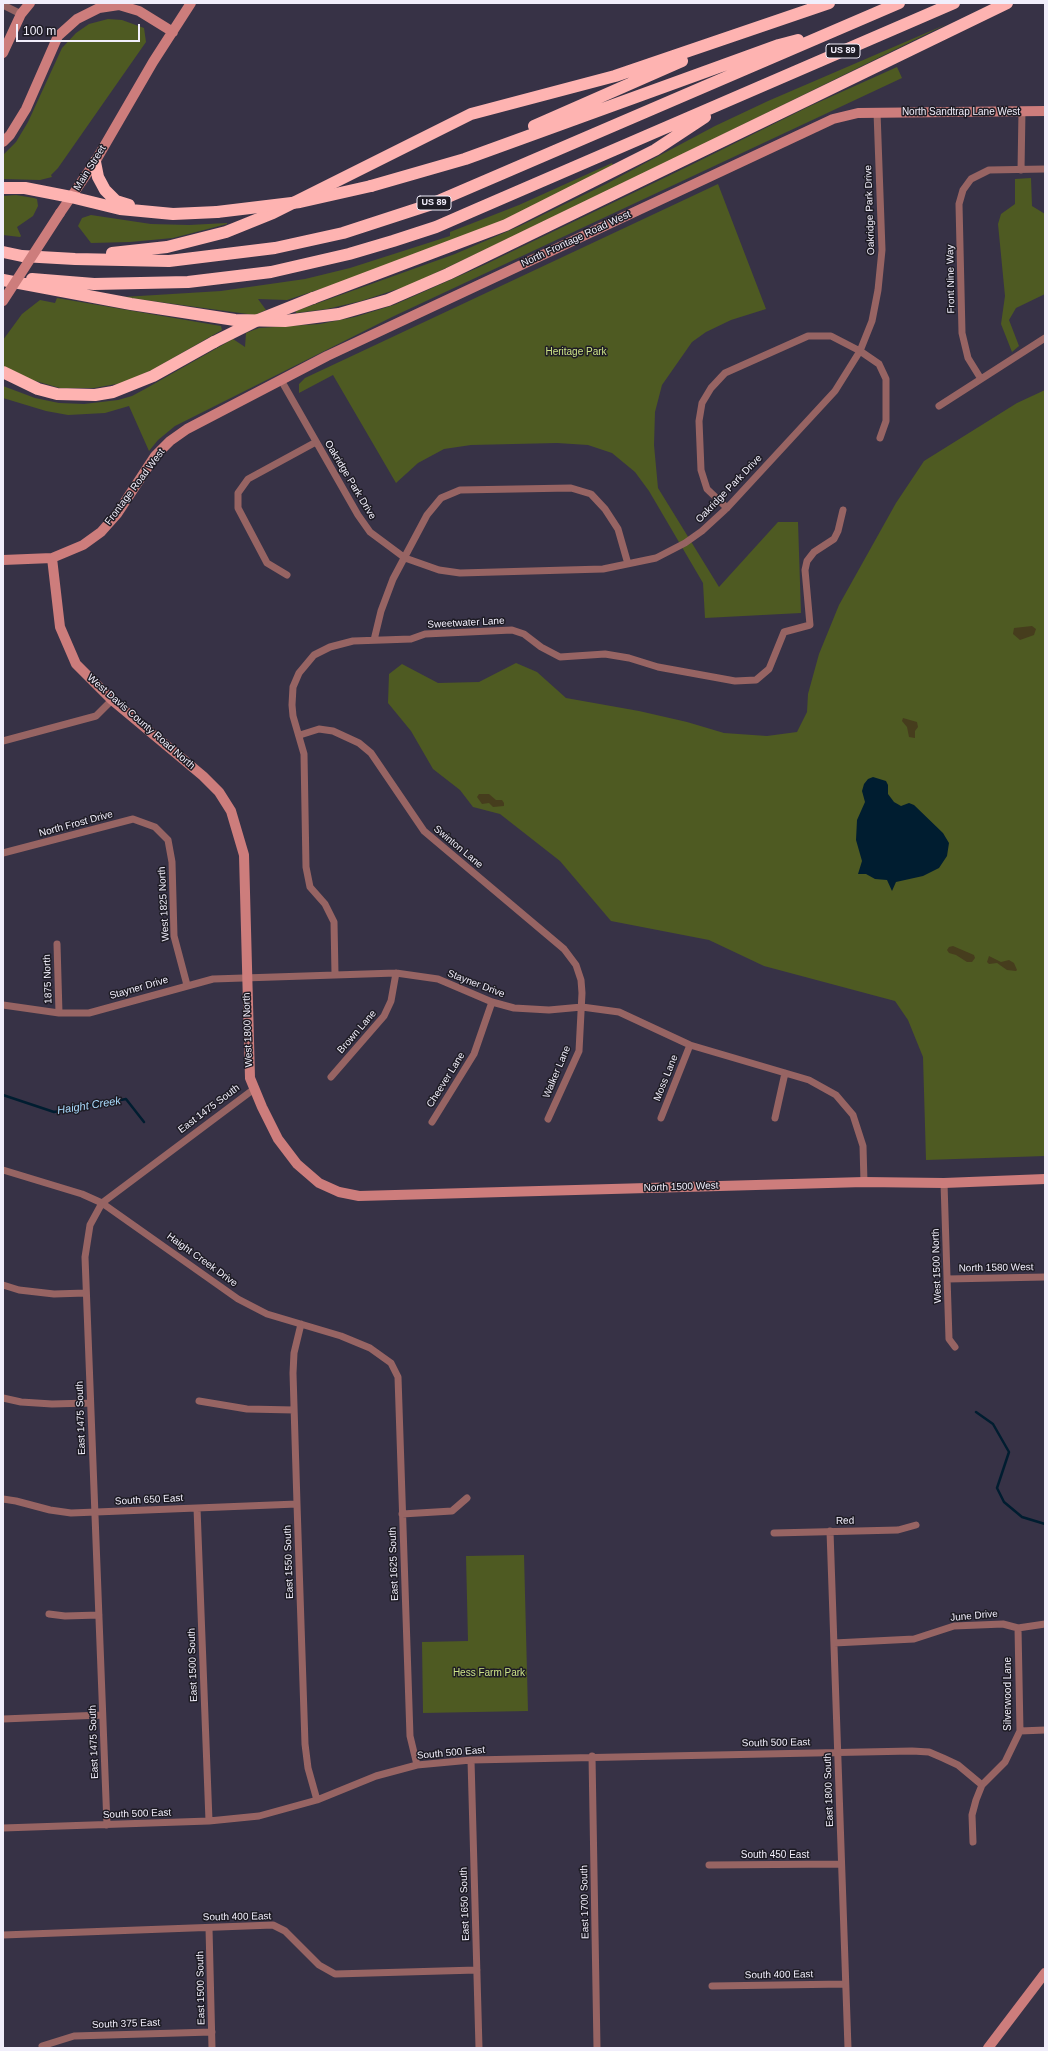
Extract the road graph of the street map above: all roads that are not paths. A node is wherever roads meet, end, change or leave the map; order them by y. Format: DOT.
graph roads {
  1 [pos="30,3"];
  2 [pos="829,3"];
  3 [pos="899,3"];
  4 [pos="954,3"];
  5 [pos="1007,3"];
  6 [pos="3,5"];
  7 [pos="190,6"];
  8 [pos="21,14"];
  9 [pos="836,30"];
  10 [pos="174,32"];
  11 [pos="724,39"];
  12 [pos="3,53"];
  13 [pos="733,99"];
  14 [pos="1022,111"];
  15 [pos="1045,111"];
  16 [pos="877,112"];
  17 [pos="3,142"];
  18 [pos="95,162"];
  19 [pos="450,162"];
  20 [pos="1045,169"];
  21 [pos="1021,170"];
  22 [pos="3,188"];
  23 [pos="71,197"];
  24 [pos="145,211"];
  25 [pos="3,249"];
  26 [pos="3,252"];
  27 [pos="3,276"];
  28 [pos="3,280"];
  29 [pos="3,301"];
  30 [pos="1045,338"];
  31 [pos="860,351"];
  32 [pos="3,372"];
  33 [pos="982,378"];
  34 [pos="3,380"];
  35 [pos="281,380"];
  36 [pos="32,387"];
  37 [pos="939,406"];
  38 [pos="880,438"];
  39 [pos="316,442"];
  40 [pos="727,508"];
  41 [pos="843,510"];
  42 [pos="52,558"];
  43 [pos="405,558"];
  44 [pos="3,560"];
  45 [pos="628,564"];
  46 [pos="286,575"];
  47 [pos="374,640"];
  48 [pos="112,700"];
  49 [pos="300,735"];
  50 [pos="3,741"];
  51 [pos="155,826"];
  52 [pos="3,854"];
  53 [pos="244,855"];
  54 [pos="57,944"];
  55 [pos="396,973"];
  56 [pos="335,974"];
  57 [pos="247,978"];
  58 [pos="187,985"];
  59 [pos="492,1002"];
  60 [pos="3,1005"];
  61 [pos="582,1007"];
  62 [pos="59,1013"];
  63 [pos="690,1045"];
  64 [pos="785,1073"];
  65 [pos="331,1077"];
  66 [pos="254,1089"];
  67 [pos="660,1118"];
  68 [pos="775,1118"];
  69 [pos="548,1119"];
  70 [pos="432,1122"];
  71 [pos="3,1170"];
  72 [pos="1045,1179"];
  73 [pos="864,1182"];
  74 [pos="319,1183"];
  75 [pos="944,1183"];
  76 [pos="102,1203"];
  77 [pos="1045,1277"];
  78 [pos="947,1279"];
  79 [pos="3,1285"];
  80 [pos="86,1293"];
  81 [pos="301,1324"];
  82 [pos="955,1347"];
  83 [pos="391,1363"];
  84 [pos="3,1398"];
  85 [pos="199,1401"];
  86 [pos="90,1403"];
  87 [pos="294,1410"];
  88 [pos="467,1498"];
  89 [pos="3,1499"];
  90 [pos="297,1504"];
  91 [pos="196,1508"];
  92 [pos="94,1513"];
  93 [pos="402,1514"];
  94 [pos="916,1525"];
  95 [pos="830,1531"];
  96 [pos="774,1533"];
  97 [pos="49,1614"];
  98 [pos="99,1615"];
  99 [pos="1045,1624"];
  100 [pos="1018,1628"];
  101 [pos="834,1643"];
  102 [pos="102,1715"];
  103 [pos="3,1719"];
  104 [pos="1045,1730"];
  105 [pos="1020,1731"];
  106 [pos="838,1752"];
  107 [pos="592,1756"];
  108 [pos="471,1760"];
  109 [pos="417,1765"];
  110 [pos="982,1785"];
  111 [pos="316,1800"];
  112 [pos="209,1821"];
  113 [pos="107,1825"];
  114 [pos="3,1828"];
  115 [pos="973,1842"];
  116 [pos="841,1864"];
  117 [pos="709,1865"];
  118 [pos="209,1928"];
  119 [pos="3,1936"];
  120 [pos="477,1970"];
  121 [pos="1045,1973"];
  122 [pos="845,1984"];
  123 [pos="712,1986"];
  124 [pos="212,2032"];
  125 [pos="42,2046"];
  126 [pos="212,2048"];
  127 [pos="479,2048"];
  128 [pos="597,2048"];
  129 [pos="848,2048"];
  130 [pos="988,2048"];
  1 -- 8 [label="street"];
  2 -- 11 [label="highway"];
  3 -- 9 [label="highway, US 89"];
  4 -- 13 [label="highway, US 89"];
  5 -- 28 [label="highway"];
  6 -- 8 [label="street"];
  7 -- 10 [label="street, Main Street"];
  8 -- 12 [label="street"];
  9 -- 19 [label="highway"];
  9 -- 26 [label="highway, US 89"];
  10 -- 17 [label="street"];
  10 -- 18 [label="street, Main Street"];
  11 -- 19 [label="highway"];
  11 -- 25 [label="highway"];
  13 -- 27 [label="highway, US 89"];
  13 -- 36 [label="highway, bridge"];
  14 -- 15 [label="street, North Sandtrap Lane West"];
  14 -- 16 [label="street, North Sandtrap Lane West"];
  14 -- 21 [label="street"];
  16 -- 31 [label="street, Oakridge Park Drive"];
  16 -- 35 [label="street, North Frontage Road West"];
  18 -- 23 [label="street, Main Street"];
  18 -- 24 [label="highway"];
  19 -- 24 [label="highway, bridge"];
  20 -- 21 [label="street, Front Nine Way"];
  21 -- 33 [label="street, Front Nine Way"];
  22 -- 23 [label="highway"];
  23 -- 24 [label="highway"];
  23 -- 29 [label="street, Main Street, bridge"];
  30 -- 33 [label="street"];
  31 -- 38 [label="street"];
  31 -- 40 [label="street, Oakridge Park Drive"];
  31 -- 40 [label="street"];
  32 -- 36 [label="highway"];
  33 -- 37 [label="street"];
  34 -- 36 [label="highway"];
  35 -- 39 [label="street, Oakridge Park Drive"];
  35 -- 42 [label="street, Frontage Road West"];
  39 -- 43 [label="street, Oakridge Park Drive"];
  39 -- 46 [label="street"];
  40 -- 45 [label="street, Oakridge Park Drive"];
  41 -- 47 [label="street, Sweetwater Lane"];
  42 -- 44 [label="street, Frontage Road West"];
  42 -- 48 [label="street, West Davis County Road North"];
  43 -- 45 [label="street, Oakridge Park Drive"];
  43 -- 45 [label="street"];
  43 -- 47 [label="street"];
  47 -- 49 [label="street, Sweetwater Lane"];
  48 -- 50 [label="street"];
  48 -- 53 [label="street, West Davis County Road North"];
  49 -- 56 [label="street, Sweetwater Lane"];
  49 -- 61 [label="street, Swinton Lane"];
  51 -- 52 [label="street, North Frost Drive"];
  51 -- 58 [label="street, West 1825 North"];
  53 -- 57 [label="street, West 1800 North"];
  54 -- 62 [label="street, 1875 North"];
  55 -- 56 [label="street, Stayner Drive"];
  55 -- 59 [label="street, Stayner Drive"];
  55 -- 65 [label="street, Brown Lane"];
  56 -- 57 [label="street, Stayner Drive"];
  57 -- 58 [label="street, Stayner Drive"];
  57 -- 66 [label="street, West 1800 North"];
  58 -- 62 [label="street, Stayner Drive"];
  59 -- 61 [label="street, Stayner Drive"];
  59 -- 70 [label="street, Cheever Lane"];
  60 -- 62 [label="street, Stayner Drive"];
  61 -- 63 [label="street, Stayner Drive"];
  61 -- 69 [label="street, Walker Lane"];
  63 -- 64 [label="street, Stayner Drive"];
  63 -- 67 [label="street, Moss Lane"];
  64 -- 68 [label="street"];
  64 -- 73 [label="street, Stayner Drive"];
  66 -- 74 [label="street, West 1800 North"];
  66 -- 76 [label="street, East 1475 South"];
  71 -- 76 [label="street, Haight Creek Drive"];
  72 -- 75 [label="street, North 1500 West"];
  73 -- 74 [label="street, North 1500 West"];
  73 -- 75 [label="street, North 1500 West"];
  75 -- 78 [label="street, West 1500 North"];
  76 -- 80 [label="street, East 1475 South"];
  76 -- 81 [label="street, Haight Creek Drive"];
  77 -- 78 [label="street, North 1580 West"];
  78 -- 82 [label="street, West 1500 North"];
  79 -- 80 [label="street"];
  80 -- 86 [label="street, East 1475 South"];
  81 -- 83 [label="street, Haight Creek Drive"];
  81 -- 87 [label="street, East 1550 South"];
  83 -- 93 [label="street, East 1625 South"];
  84 -- 86 [label="street"];
  85 -- 87 [label="street"];
  86 -- 92 [label="street, East 1475 South"];
  87 -- 90 [label="street, East 1550 South"];
  88 -- 93 [label="street"];
  89 -- 92 [label="street, South 650 East"];
  90 -- 91 [label="street, South 650 East"];
  90 -- 111 [label="street, East 1550 South"];
  91 -- 92 [label="street, South 650 East"];
  91 -- 112 [label="street, East 1500 South"];
  92 -- 98 [label="street, East 1475 South"];
  93 -- 109 [label="street, East 1625 South"];
  94 -- 95 [label="street, Red"];
  95 -- 96 [label="street, Red"];
  95 -- 101 [label="street, East 1800 South"];
  97 -- 98 [label="street"];
  98 -- 102 [label="street, East 1475 South"];
  99 -- 100 [label="street, June Drive"];
  100 -- 101 [label="street, June Drive"];
  100 -- 105 [label="street, Silverwood Lane"];
  101 -- 106 [label="street, East 1800 South"];
  102 -- 103 [label="street"];
  102 -- 113 [label="street, East 1475 South"];
  104 -- 105 [label="street"];
  105 -- 110 [label="street, Silverwood Lane"];
  106 -- 107 [label="street, South 500 East"];
  106 -- 110 [label="street, South 500 East"];
  106 -- 116 [label="street, East 1800 South"];
  107 -- 108 [label="street, South 500 East"];
  107 -- 128 [label="street, East 1700 South"];
  108 -- 109 [label="street, South 500 East"];
  108 -- 120 [label="street, East 1650 South"];
  109 -- 111 [label="street, South 500 East"];
  110 -- 115 [label="street, Silverwood Lane"];
  111 -- 112 [label="street, South 500 East"];
  112 -- 113 [label="street, South 500 East"];
  113 -- 114 [label="street, South 500 East"];
  116 -- 117 [label="street, South 450 East"];
  116 -- 122 [label="street, East 1800 South"];
  118 -- 119 [label="street, South 400 East"];
  118 -- 120 [label="street, South 400 East"];
  118 -- 124 [label="street, East 1500 South"];
  120 -- 127 [label="street, East 1650 South"];
  121 -- 130 [label="street"];
  122 -- 123 [label="street, South 400 East"];
  122 -- 129 [label="street, East 1800 South"];
  124 -- 125 [label="street, South 375 East"];
  124 -- 126 [label="street, East 1500 South"];
}
